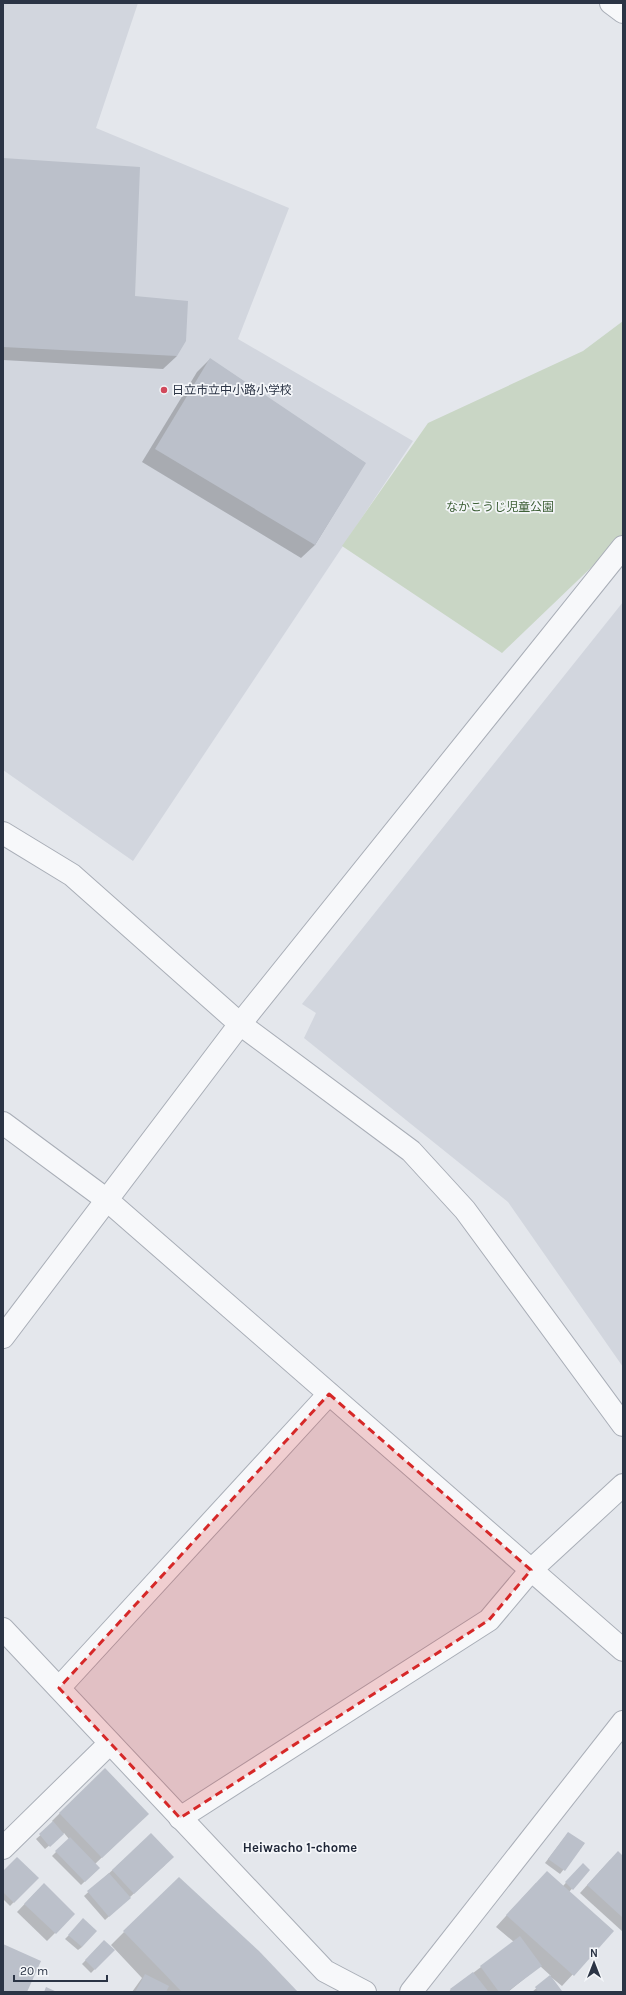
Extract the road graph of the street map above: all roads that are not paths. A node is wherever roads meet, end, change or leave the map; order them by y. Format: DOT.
graph roads {
  1 [pos="611,3"];
  2 [pos="623,12"];
  3 [pos="623,547"];
  4 [pos="3,833"];
  5 [pos="240,1024"];
  6 [pos="3,1123"];
  7 [pos="107,1200"];
  8 [pos="3,1337"];
  9 [pos="329,1394"];
  10 [pos="623,1425"];
  11 [pos="623,1485"];
  12 [pos="531,1570"];
  13 [pos="3,1629"];
  14 [pos="623,1650"];
  15 [pos="59,1688"];
  16 [pos="623,1722"];
  17 [pos="110,1743"];
  18 [pos="180,1818"];
  19 [pos="3,1848"];
  20 [pos="363,1991"];
  21 [pos="411,1992"];
  1 -- 2 [label="street"];
  3 -- 5 [label="street"];
  4 -- 5 [label="street"];
  5 -- 7 [label="street"];
  5 -- 10 [label="street"];
  6 -- 7 [label="street"];
  7 -- 8 [label="street"];
  7 -- 9 [label="street"];
  9 -- 12 [label="street"];
  9 -- 15 [label="street"];
  11 -- 12 [label="street"];
  12 -- 14 [label="street"];
  12 -- 18 [label="street"];
  13 -- 15 [label="street"];
  15 -- 17 [label="street"];
  16 -- 21 [label="street"];
  17 -- 18 [label="street"];
  17 -- 19 [label="street"];
  18 -- 20 [label="street"];
}
